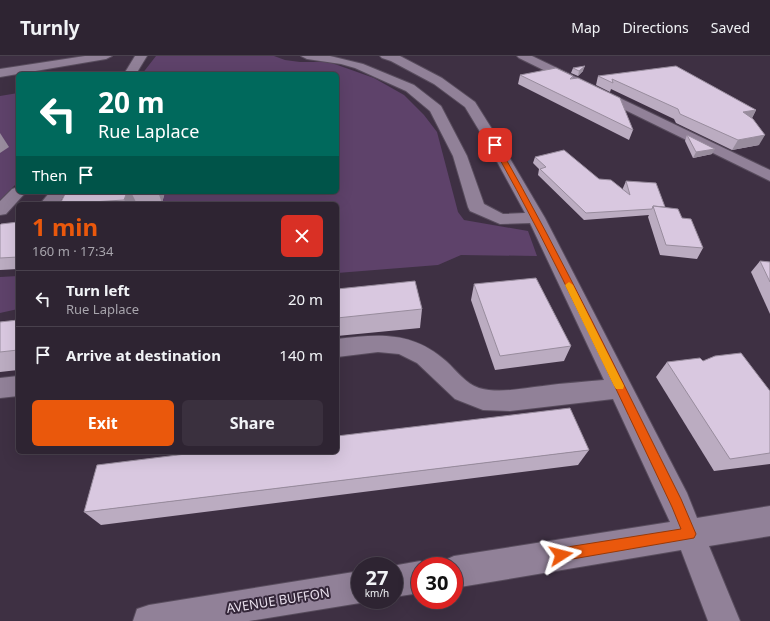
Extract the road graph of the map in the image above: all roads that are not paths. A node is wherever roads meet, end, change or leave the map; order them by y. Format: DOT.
graph roads {
  1 [pos="106,56"];
  2 [pos="140,56"];
  3 [pos="307,56"];
  4 [pos="523,56"];
  5 [pos="393,57"];
  6 [pos="0,72"];
  7 [pos="131,72"];
  8 [pos="770,176"];
  9 [pos="17,194"];
  10 [pos="7,208"];
  11 [pos="536,218"];
  12 [pos="339,348"];
  13 [pos="16,386"];
  14 [pos="0,388"];
  15 [pos="620,388"];
  16 [pos="770,521"];
  17 [pos="690,534"];
  18 [pos="463,571"];
  19 [pos="351,588"];
  20 [pos="149,621"];
  21 [pos="724,621"];
  1 -- 6 [label="street"];
  2 -- 7 [label="street"];
  3 -- 11 [label="street"];
  4 -- 8 [label="street"];
  5 -- 11 [label="street"];
  9 -- 10 [label="street"];
  11 -- 15 [label="street"];
  12 -- 15 [label="street"];
  13 -- 14 [label="street"];
  15 -- 17 [label="street"];
  16 -- 17 [label="street"];
  17 -- 18 [label="street"];
  17 -- 21 [label="street"];
  19 -- 20 [label="street, AVENUE BUFFON"];
}
